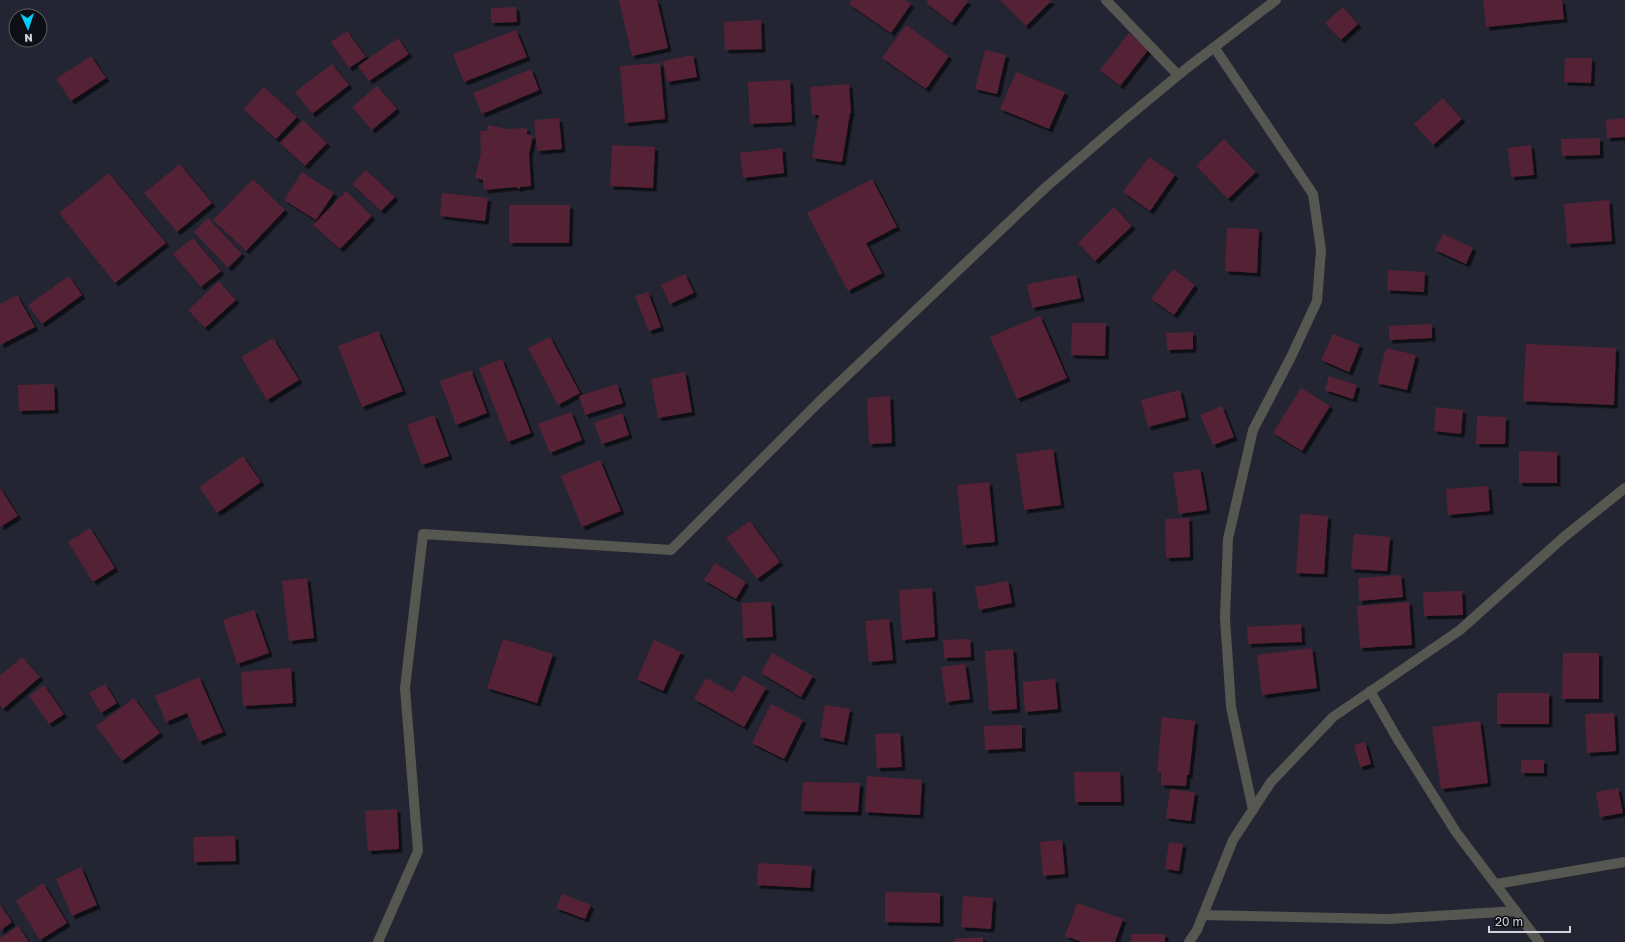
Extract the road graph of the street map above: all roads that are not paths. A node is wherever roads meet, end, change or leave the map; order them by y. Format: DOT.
graph roads {
  1 [pos="1106,0"];
  2 [pos="1276,0"];
  3 [pos="1214,48"];
  4 [pos="1178,75"];
  5 [pos="1625,488"];
  6 [pos="1370,691"];
  7 [pos="1253,810"];
  8 [pos="1625,862"];
  9 [pos="1496,884"];
  10 [pos="1516,912"];
  11 [pos="1203,915"];
  12 [pos="1192,940"];
  13 [pos="378,942"];
  14 [pos="1539,942"];
  1 -- 4 [label="street"];
  2 -- 3 [label="street"];
  3 -- 4 [label="street"];
  3 -- 7 [label="street"];
  4 -- 13 [label="street"];
  5 -- 6 [label="street"];
  6 -- 7 [label="street"];
  6 -- 9 [label="street"];
  7 -- 11 [label="street"];
  8 -- 9 [label="street"];
  9 -- 10 [label="street"];
  10 -- 11 [label="street"];
  10 -- 14 [label="street"];
  11 -- 12 [label="street"];
}
